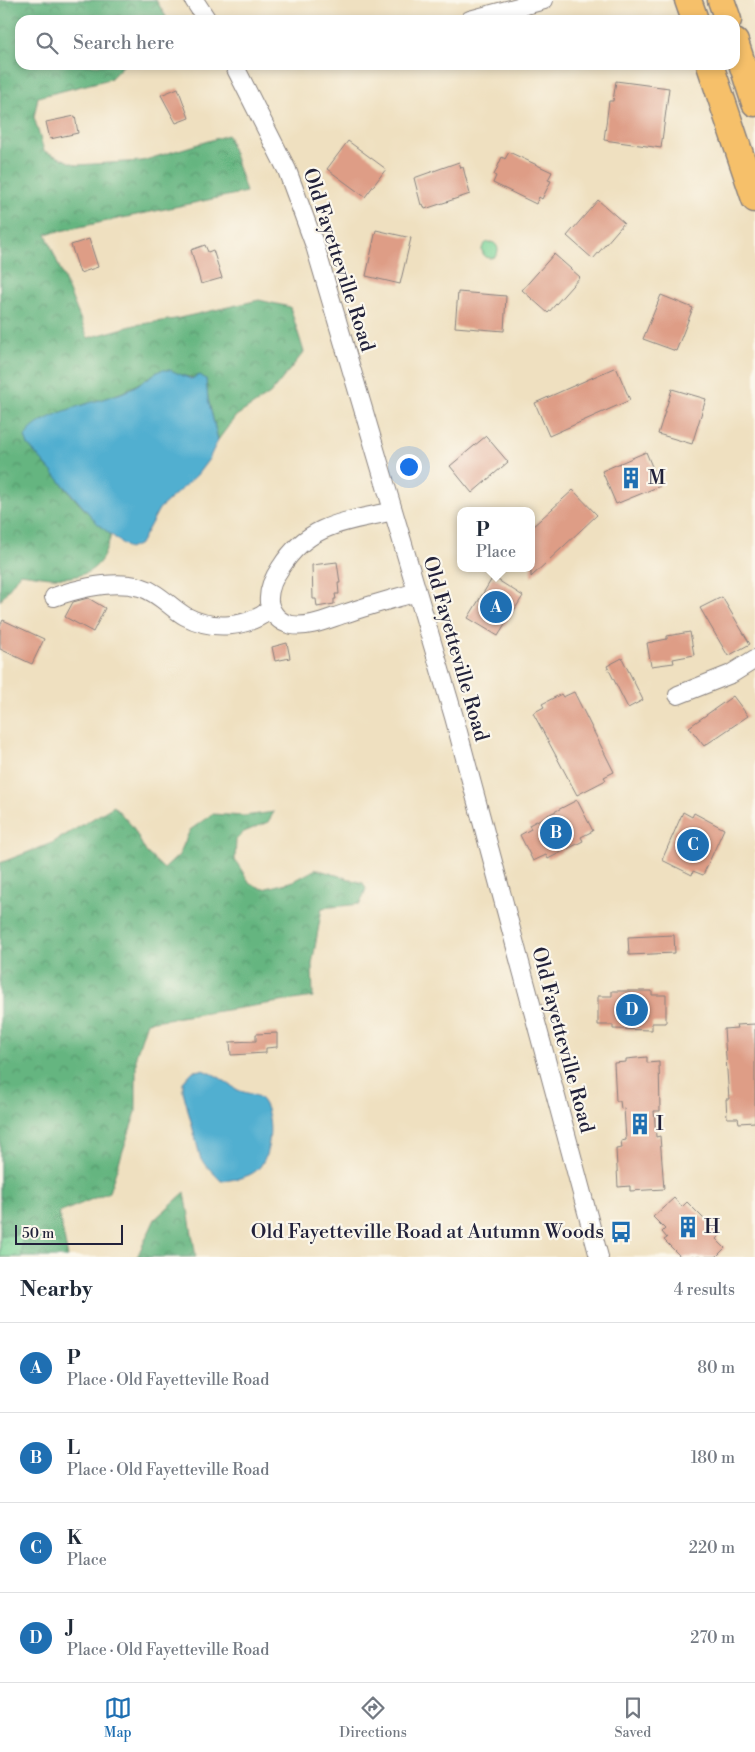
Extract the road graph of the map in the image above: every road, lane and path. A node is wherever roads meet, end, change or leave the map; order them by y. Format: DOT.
graph roads {
  1 [pos="194,0"];
  2 [pos="544,0"];
  3 [pos="688,0"];
  4 [pos="721,0"];
  5 [pos="204,15"];
  6 [pos="488,15"];
  7 [pos="693,15"];
  8 [pos="726,15"];
  9 [pos="740,57"];
  10 [pos="242,70"];
  11 [pos="712,70"];
  12 [pos="755,103"];
  13 [pos="755,199"];
  14 [pos="393,511"];
  15 [pos="417,592"];
  16 [pos="54,597"];
  17 [pos="271,609"];
  18 [pos="755,659"];
  19 [pos="678,695"];
  20 [pos="599,1257"];
  1 -- 5 [label="street"];
  2 -- 6 [label="street"];
  3 -- 7 [label="highway"];
  4 -- 8 [label="highway"];
  9 -- 12 [label="highway"];
  10 -- 14 [label="street, Old Fayetteville Road"];
  11 -- 13 [label="highway"];
  14 -- 15 [label="street, Old Fayetteville Road"];
  14 -- 17 [label="street"];
  15 -- 17 [label="street"];
  15 -- 20 [label="street, Old Fayetteville Road"];
  16 -- 17 [label="street"];
  18 -- 19 [label="street"];
}
